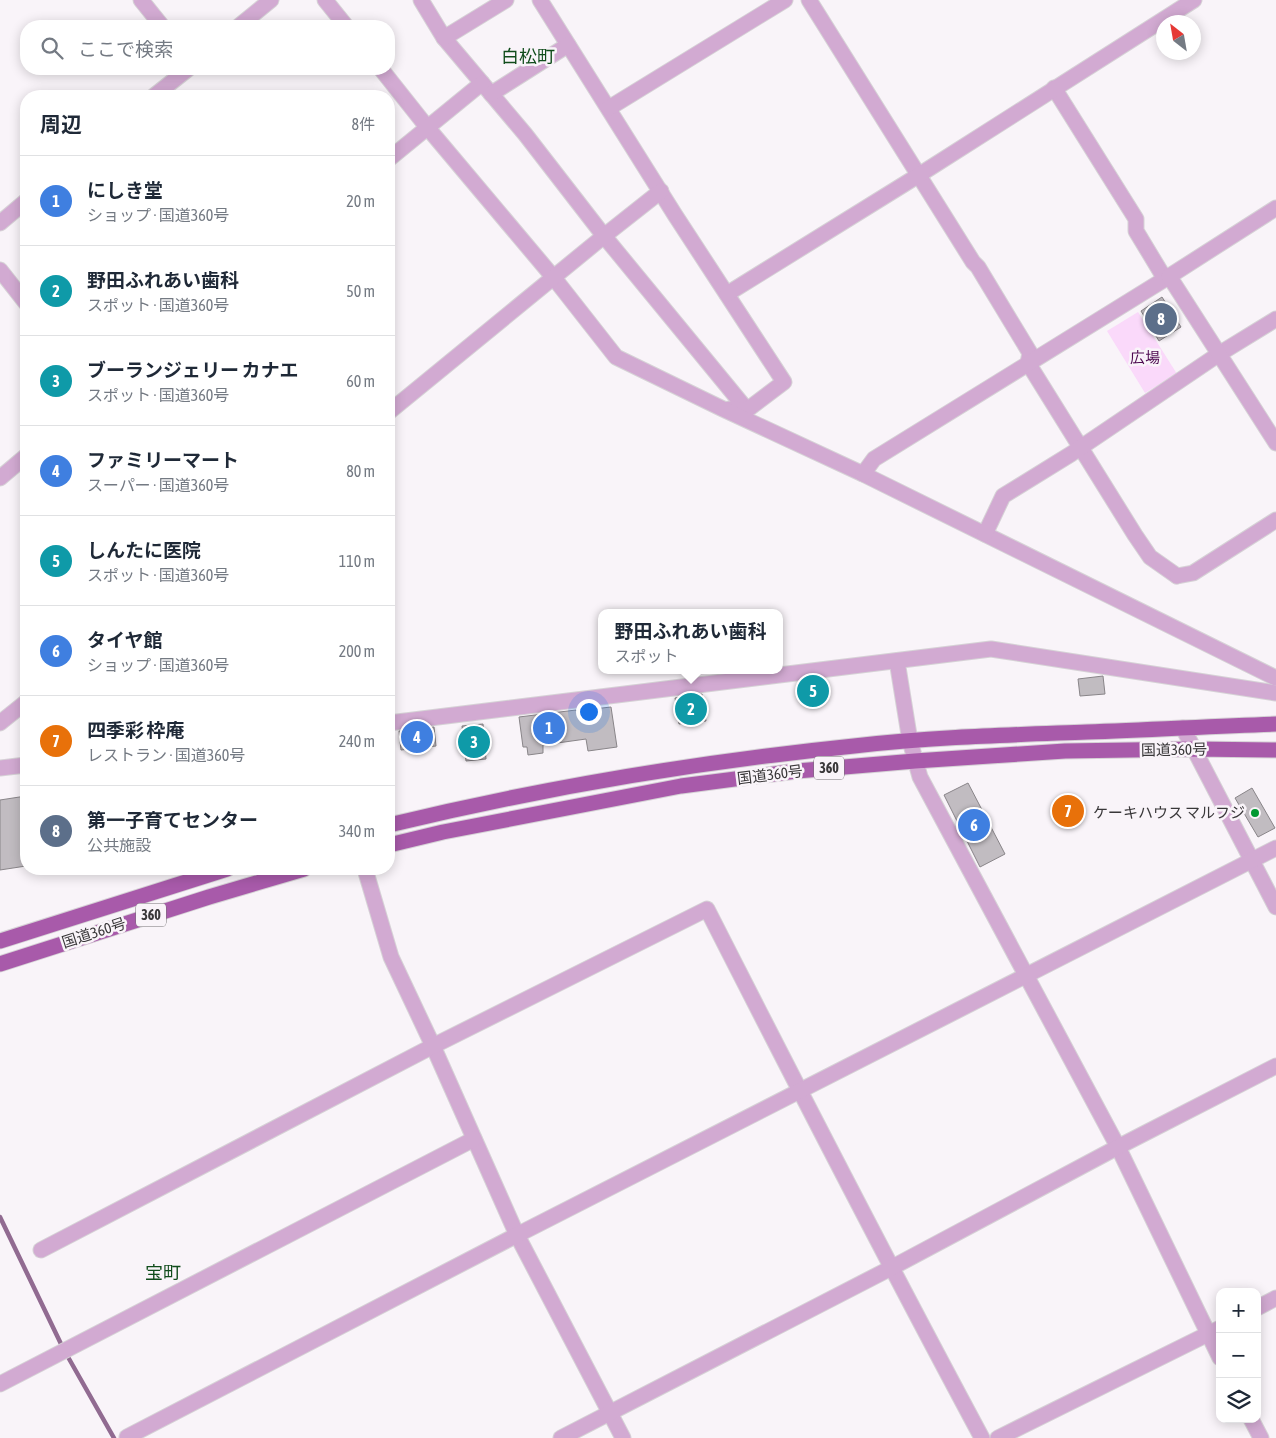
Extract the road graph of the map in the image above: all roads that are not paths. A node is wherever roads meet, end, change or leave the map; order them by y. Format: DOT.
graph roads {
  1 [pos="141,0"];
  2 [pos="271,0"];
  3 [pos="325,0"];
  4 [pos="421,0"];
  5 [pos="506,0"];
  6 [pos="540,0"];
  7 [pos="785,0"];
  8 [pos="808,0"];
  9 [pos="1194,0"];
  10 [pos="157,20"];
  11 [pos="246,20"];
  12 [pos="341,20"];
  13 [pos="444,38"];
  14 [pos="568,45"];
  15 [pos="180,75"];
  16 [pos="386,75"];
  17 [pos="1054,88"];
  18 [pos="486,89"];
  19 [pos="162,90"];
  20 [pos="609,108"];
  21 [pos="428,127"];
  22 [pos="395,154"];
  23 [pos="918,175"];
  24 [pos="661,191"];
  25 [pos="20,206"];
  26 [pos="1276,208"];
  27 [pos="0,223"];
  28 [pos="604,236"];
  29 [pos="0,270"];
  30 [pos="1167,277"];
  31 [pos="554,278"];
  32 [pos="727,294"];
  33 [pos="20,295"];
  34 [pos="1276,319"];
  35 [pos="1219,354"];
  36 [pos="1028,363"];
  37 [pos="395,407"];
  38 [pos="723,409"];
  39 [pos="747,410"];
  40 [pos="1276,443"];
  41 [pos="1080,447"];
  42 [pos="20,461"];
  43 [pos="863,474"];
  44 [pos="0,478"];
  45 [pos="1276,520"];
  46 [pos="985,534"];
  47 [pos="896,661"];
  48 [pos="1276,678"];
  49 [pos="1276,694"];
  50 [pos="20,707"];
  51 [pos="0,722"];
  52 [pos="395,722"];
  53 [pos="1276,724"];
  54 [pos="1183,728"];
  55 [pos="910,741"];
  56 [pos="1194,749"];
  57 [pos="1276,750"];
  58 [pos="915,761"];
  59 [pos="20,766"];
  60 [pos="0,768"];
  61 [pos="395,824"];
  62 [pos="395,844"];
  63 [pos="1276,848"];
  64 [pos="1252,861"];
  65 [pos="208,875"];
  66 [pos="284,875"];
  67 [pos="367,875"];
  68 [pos="1276,907"];
  69 [pos="0,941"];
  70 [pos="0,964"];
  71 [pos="1026,975"];
  72 [pos="433,1046"];
  73 [pos="1276,1066"];
  74 [pos="799,1091"];
  75 [pos="474,1139"];
  76 [pos="1118,1147"];
  77 [pos="517,1235"];
  78 [pos="41,1250"];
  79 [pos="891,1268"];
  80 [pos="1276,1298"];
  81 [pos="1261,1306"];
  82 [pos="1214,1331"];
  83 [pos="0,1384"];
  84 [pos="610,1413"];
  85 [pos="1253,1423"];
  86 [pos="127,1437"];
  87 [pos="561,1438"];
  88 [pos="624,1438"];
  89 [pos="982,1438"];
  90 [pos="998,1438"];
  91 [pos="1261,1438"];
  1 -- 10 [label="street"];
  2 -- 11 [label="street"];
  3 -- 12 [label="street"];
  4 -- 13 [label="street"];
  5 -- 13 [label="street"];
  6 -- 14 [label="street"];
  7 -- 20 [label="street"];
  8 -- 23 [label="street"];
  9 -- 17 [label="street"];
  13 -- 18 [label="street"];
  14 -- 18 [label="street"];
  14 -- 20 [label="street"];
  15 -- 19 [label="street"];
  16 -- 21 [label="street"];
  17 -- 23 [label="street"];
  17 -- 30 [label="street"];
  18 -- 21 [label="street"];
  18 -- 28 [label="street"];
  20 -- 24 [label="street"];
  21 -- 22 [label="street"];
  21 -- 31 [label="street"];
  23 -- 32 [label="street"];
  23 -- 36 [label="street"];
  24 -- 28 [label="street"];
  24 -- 32 [label="street"];
  25 -- 27 [label="street"];
  26 -- 30 [label="street"];
  28 -- 31 [label="street"];
  28 -- 39 [label="street"];
  29 -- 33 [label="street"];
  30 -- 35 [label="street"];
  30 -- 36 [label="street"];
  31 -- 37 [label="street"];
  31 -- 38 [label="street"];
  32 -- 39 [label="street"];
  34 -- 35 [label="street"];
  35 -- 40 [label="street"];
  35 -- 41 [label="street"];
  36 -- 41 [label="street"];
  36 -- 43 [label="street"];
  38 -- 39 [label="street"];
  38 -- 43 [label="street"];
  41 -- 45 [label="street"];
  41 -- 46 [label="street"];
  42 -- 44 [label="street"];
  43 -- 46 [label="street"];
  46 -- 48 [label="street"];
  47 -- 49 [label="street"];
  47 -- 52 [label="street"];
  47 -- 55 [label="street"];
  50 -- 51 [label="street"];
  53 -- 54 [label="highway, 国道360号 / 360"];
  54 -- 55 [label="highway, 国道360号 / 360"];
  54 -- 56 [label="street"];
  55 -- 58 [label="street"];
  55 -- 61 [label="highway, 国道360号 / 360"];
  56 -- 57 [label="highway, 国道360号 / 360"];
  56 -- 58 [label="highway, 国道360号 / 360"];
  56 -- 64 [label="street"];
  58 -- 62 [label="highway, 国道360号 / 360"];
  58 -- 71 [label="street"];
  59 -- 60 [label="street"];
  63 -- 64 [label="street"];
  64 -- 68 [label="street"];
  64 -- 71 [label="street"];
  65 -- 69 [label="highway, 国道360号 / 360"];
  66 -- 70 [label="highway, 国道360号 / 360"];
  67 -- 72 [label="street"];
  71 -- 74 [label="street"];
  71 -- 76 [label="street"];
  72 -- 74 [label="street"];
  72 -- 75 [label="street"];
  72 -- 78 [label="street"];
  73 -- 76 [label="street"];
  74 -- 77 [label="street"];
  74 -- 79 [label="street"];
  75 -- 77 [label="street"];
  75 -- 83 [label="street"];
  76 -- 79 [label="street"];
  76 -- 82 [label="street"];
  77 -- 84 [label="street"];
  77 -- 86 [label="street"];
  79 -- 84 [label="street"];
  79 -- 89 [label="street"];
  80 -- 81 [label="street"];
  82 -- 90 [label="street"];
  84 -- 87 [label="street"];
  84 -- 88 [label="street"];
  85 -- 91 [label="street"];
}
